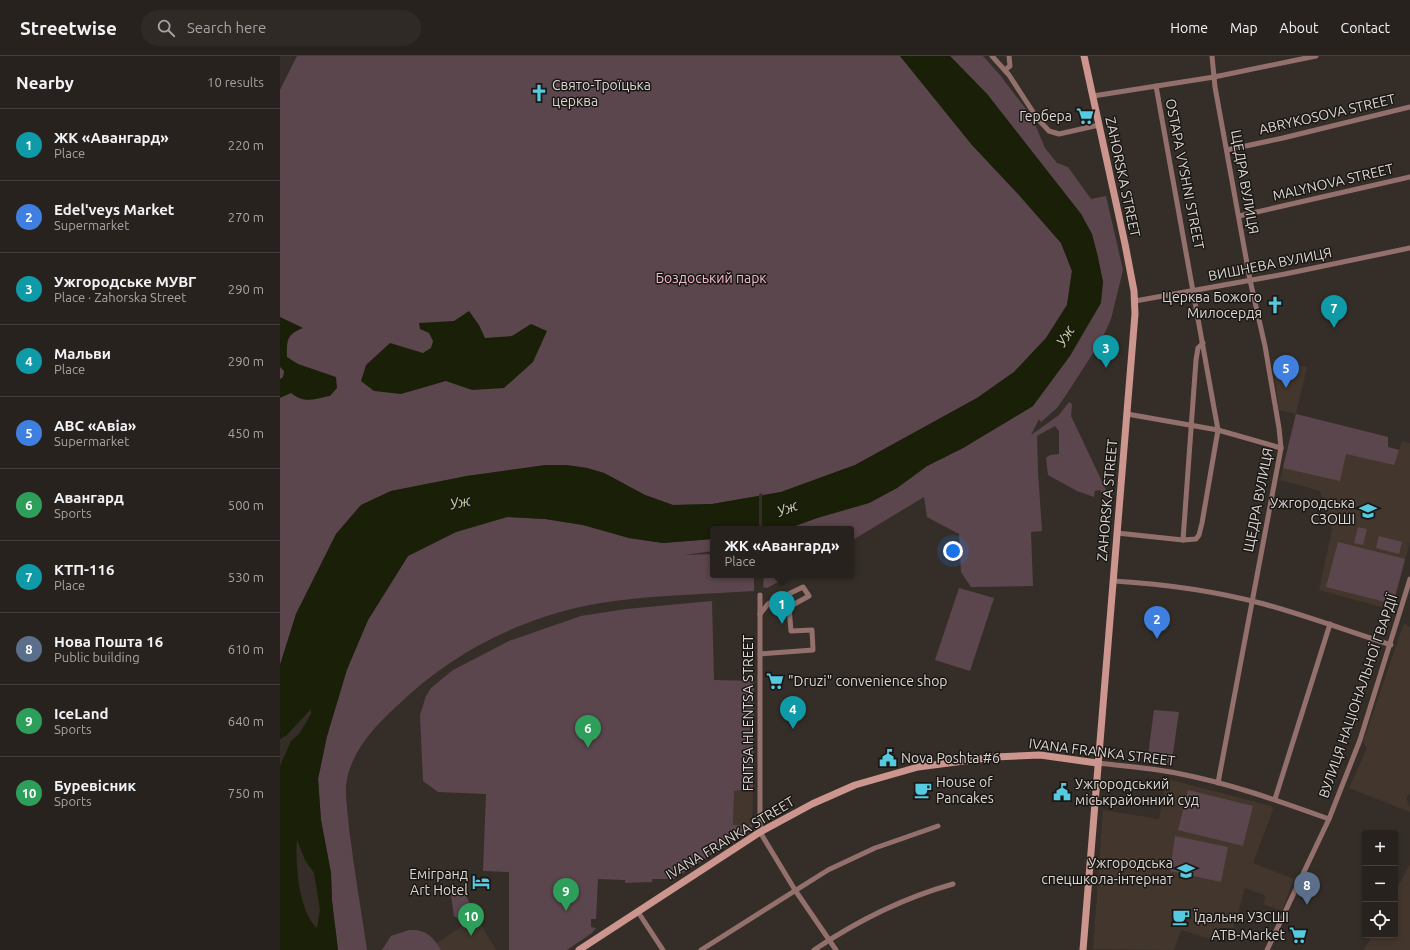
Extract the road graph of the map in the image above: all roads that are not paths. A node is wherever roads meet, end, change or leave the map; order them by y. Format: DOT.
graph roads {
  1 [pos="992,56"];
  2 [pos="1009,56"];
  3 [pos="1084,56"];
  4 [pos="1212,56"];
  5 [pos="1316,56"];
  6 [pos="1005,70"];
  7 [pos="1214,77"];
  8 [pos="1156,86"];
  9 [pos="1093,96"];
  10 [pos="1410,107"];
  11 [pos="1099,125"];
  12 [pos="1227,150"];
  13 [pos="1410,177"];
  14 [pos="1238,216"];
  15 [pos="1410,248"];
  16 [pos="1250,280"];
  17 [pos="1194,290"];
  18 [pos="1135,301"];
  19 [pos="1203,343"];
  20 [pos="1127,414"];
  21 [pos="1191,425"];
  22 [pos="1218,430"];
  23 [pos="1281,448"];
  24 [pos="1117,534"];
  25 [pos="1183,540"];
  26 [pos="1410,579"];
  27 [pos="1114,581"];
  28 [pos="760,595"];
  29 [pos="1251,601"];
  30 [pos="760,614"];
  31 [pos="1330,624"];
  32 [pos="1391,645"];
  33 [pos="760,654"];
  34 [pos="1097,763"];
  35 [pos="1218,783"];
  36 [pos="1275,799"];
  37 [pos="1329,819"];
  38 [pos="938,826"];
  39 [pos="760,832"];
  40 [pos="953,884"];
  41 [pos="795,890"];
  42 [pos="638,912"];
  43 [pos="829,940"];
  44 [pos="579,950"];
  45 [pos="663,950"];
  46 [pos="701,950"];
  47 [pos="814,950"];
  48 [pos="836,950"];
  49 [pos="1083,950"];
  50 [pos="1267,950"];
  1 -- 6 [label="street"];
  2 -- 6 [label="street"];
  3 -- 9 [label="street, ZAHORSKA STREET"];
  4 -- 7 [label="street, ЩЕДРА ВУЛИЦЯ"];
  5 -- 7 [label="street"];
  6 -- 11 [label="street"];
  7 -- 8 [label="street"];
  7 -- 12 [label="street, ЩЕДРА ВУЛИЦЯ"];
  8 -- 9 [label="street"];
  8 -- 17 [label="street, OSTAPA VYSHNI STREET"];
  9 -- 11 [label="street, ZAHORSKA STREET"];
  10 -- 12 [label="street, ABRYKOSOVA STREET"];
  11 -- 18 [label="street, ZAHORSKA STREET"];
  12 -- 14 [label="street, ЩЕДРА ВУЛИЦЯ"];
  13 -- 14 [label="street, MALYNOVA STREET"];
  14 -- 16 [label="street, ЩЕДРА ВУЛИЦЯ"];
  15 -- 16 [label="street, ВИШНЕВА ВУЛИЦЯ"];
  16 -- 17 [label="street, ВИШНЕВА ВУЛИЦЯ"];
  16 -- 23 [label="street, ЩЕДРА ВУЛИЦЯ"];
  17 -- 18 [label="street, ВИШНЕВА ВУЛИЦЯ"];
  17 -- 19 [label="street, OSTAPA VYSHNI STREET"];
  18 -- 20 [label="street, ZAHORSKA STREET"];
  19 -- 21 [label="street"];
  19 -- 22 [label="street, OSTAPA VYSHNI STREET"];
  20 -- 21 [label="street"];
  20 -- 24 [label="street, ZAHORSKA STREET"];
  21 -- 22 [label="street"];
  21 -- 25 [label="street"];
  22 -- 23 [label="street"];
  22 -- 25 [label="street"];
  23 -- 29 [label="street, ЩЕДРА ВУЛИЦЯ"];
  24 -- 25 [label="street"];
  24 -- 27 [label="street, ZAHORSKA STREET"];
  26 -- 32 [label="street, ВУЛИЦЯ НАЦІОНАЛЬНОЇ ГВАРДІЇ"];
  27 -- 29 [label="street"];
  27 -- 34 [label="street, ZAHORSKA STREET"];
  28 -- 30 [label="street, FRITSA HLENTSA STREET"];
  29 -- 31 [label="street"];
  29 -- 35 [label="street, ЩЕДРА ВУЛИЦЯ"];
  30 -- 33 [label="street, FRITSA HLENTSA STREET"];
  30 -- 33 [label="street"];
  31 -- 32 [label="street"];
  31 -- 36 [label="street"];
  32 -- 37 [label="street, ВУЛИЦЯ НАЦІОНАЛЬНОЇ ГВАРДІЇ"];
  33 -- 39 [label="street, FRITSA HLENTSA STREET"];
  34 -- 35 [label="street, IVANA FRANKA STREET"];
  34 -- 39 [label="street, IVANA FRANKA STREET"];
  34 -- 49 [label="street, ZAHORSKA STREET"];
  35 -- 36 [label="street, IVANA FRANKA STREET"];
  36 -- 37 [label="street, IVANA FRANKA STREET"];
  37 -- 50 [label="street, ВУЛИЦЯ НАЦІОНАЛЬНОЇ ГВАРДІЇ"];
  38 -- 41 [label="street"];
  39 -- 41 [label="street"];
  39 -- 42 [label="street, IVANA FRANKA STREET"];
  40 -- 43 [label="street"];
  41 -- 43 [label="street"];
  41 -- 46 [label="street"];
  42 -- 44 [label="street, IVANA FRANKA STREET"];
  42 -- 45 [label="street"];
  43 -- 47 [label="street"];
  43 -- 48 [label="street"];
}
